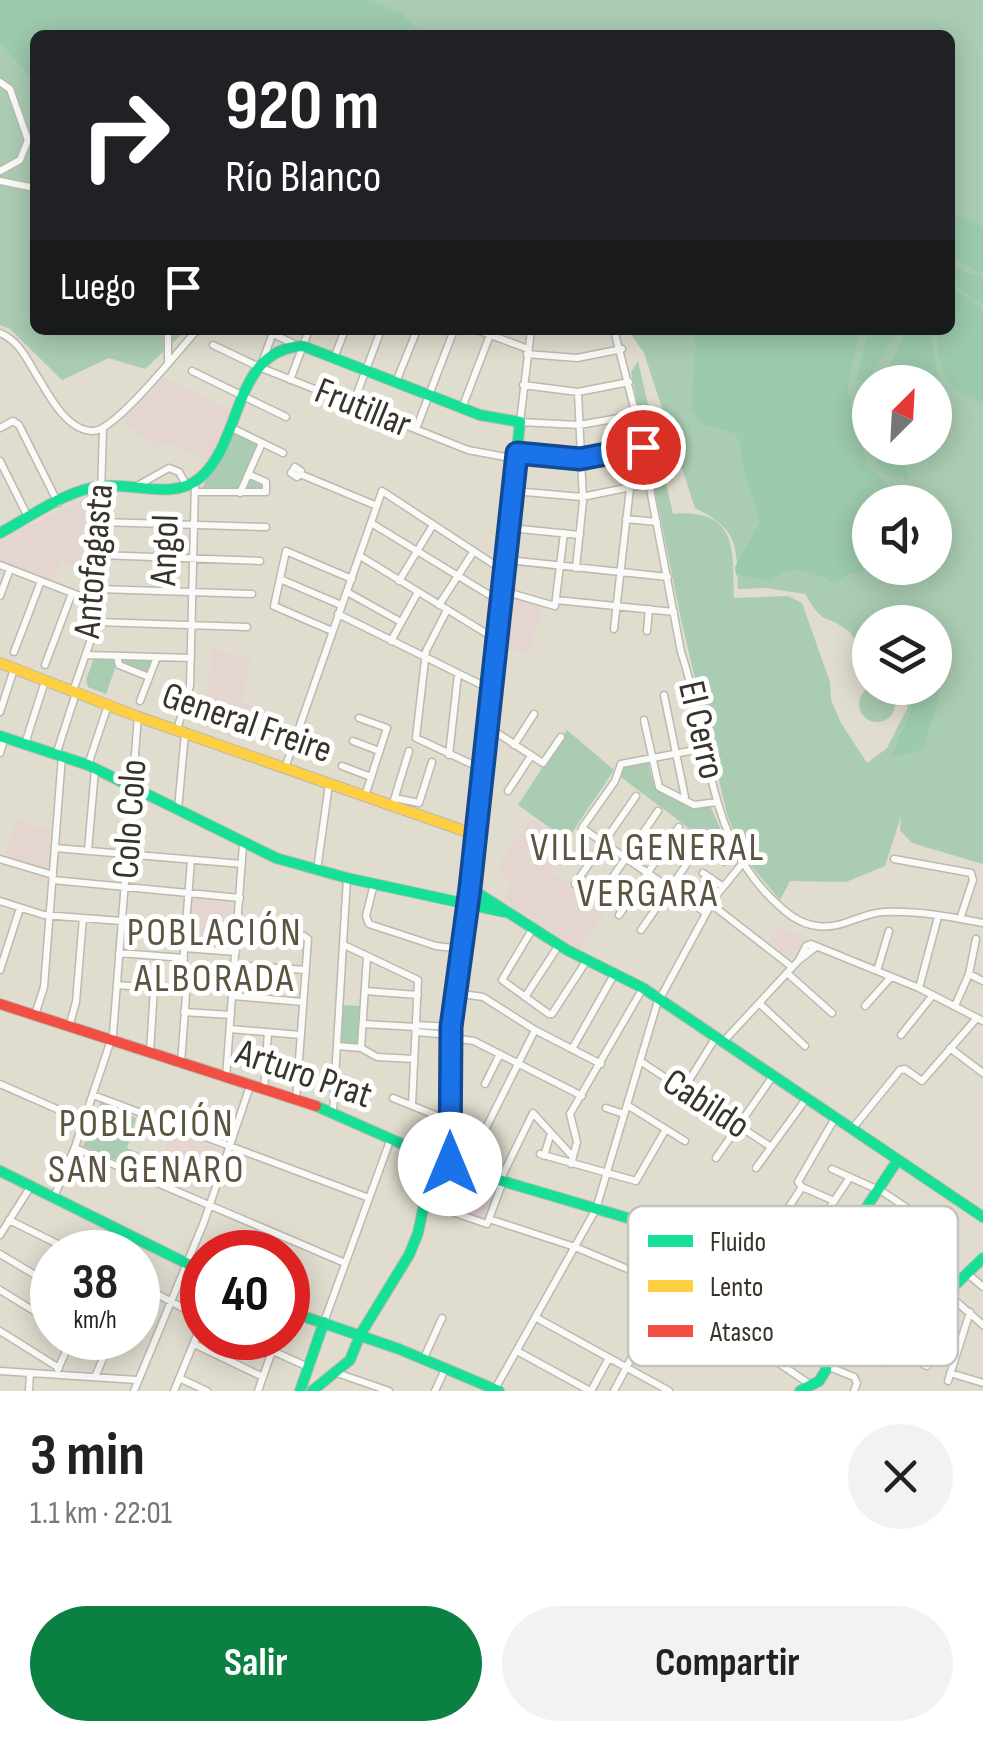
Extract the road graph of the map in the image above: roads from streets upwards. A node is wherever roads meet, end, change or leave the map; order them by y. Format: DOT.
graph roads {
  1 [pos="0,82"];
  2 [pos="0,171"];
  3 [pos="0,182"];
  4 [pos="30,187"];
  5 [pos="0,333"];
  6 [pos="168,335"];
  7 [pos="193,335"];
  8 [pos="269,335"];
  9 [pos="279,335"];
  10 [pos="305,335"];
  11 [pos="343,335"];
  12 [pos="379,335"];
  13 [pos="415,335"];
  14 [pos="452,335"];
  15 [pos="490,335"];
  16 [pos="531,335"];
  17 [pos="616,335"];
  18 [pos="298,344"];
  19 [pos="213,345"];
  20 [pos="622,349"];
  21 [pos="528,351"];
  22 [pos="334,358"];
  23 [pos="168,363"];
  24 [pos="260,364"];
  25 [pos="366,370"];
  26 [pos="192,371"];
  27 [pos="290,380"];
  28 [pos="396,382"];
  29 [pos="629,382"];
  30 [pos="523,386"];
  31 [pos="578,392"];
  32 [pos="429,395"];
  33 [pos="244,397"];
  34 [pos="352,404"];
  35 [pos="462,408"];
  36 [pos="636,415"];
  37 [pos="286,417"];
  38 [pos="520,422"];
  39 [pos="579,425"];
  40 [pos="230,427"];
  41 [pos="0,428"];
  42 [pos="103,429"];
  43 [pos="416,429"];
  44 [pos="262,443"];
  45 [pos="643,447"];
  46 [pos="624,451"];
  47 [pos="283,453"];
  48 [pos="517,456"];
  49 [pos="580,459"];
  50 [pos="0,461"];
  51 [pos="248,474"];
  52 [pos="300,474"];
  53 [pos="650,484"];
  54 [pos="101,487"];
  55 [pos="193,487"];
  56 [pos="134,488"];
  57 [pos="630,488"];
  58 [pos="514,491"];
  59 [pos="240,492"];
  60 [pos="582,497"];
  61 [pos="59,504"];
  62 [pos="378,506"];
  63 [pos="29,518"];
  64 [pos="626,519"];
  65 [pos="100,522"];
  66 [pos="371,522"];
  67 [pos="657,522"];
  68 [pos="196,525"];
  69 [pos="433,525"];
  70 [pos="266,528"];
  71 [pos="510,528"];
  72 [pos="0,533"];
  73 [pos="564,533"];
  74 [pos="580,535"];
  75 [pos="417,551"];
  76 [pos="474,552"];
  77 [pos="99,556"];
  78 [pos="360,556"];
  79 [pos="194,558"];
  80 [pos="260,561"];
  81 [pos="0,565"];
  82 [pos="506,566"];
  83 [pos="560,566"];
  84 [pos="576,568"];
  85 [pos="10,569"];
  86 [pos="620,572"];
  87 [pos="458,576"];
  88 [pos="668,577"];
  89 [pos="280,579"];
  90 [pos="352,579"];
  91 [pos="399,580"];
  92 [pos="41,581"];
  93 [pos="98,589"];
  94 [pos="193,592"];
  95 [pos="346,592"];
  96 [pos="418,592"];
  97 [pos="72,593"];
  98 [pos="252,594"];
  99 [pos="0,596"];
  100 [pos="503,597"];
  101 [pos="98,603"];
  102 [pos="555,603"];
  103 [pos="617,606"];
  104 [pos="443,608"];
  105 [pos="340,610"];
  106 [pos="649,610"];
  107 [pos="674,612"];
  108 [pos="97,622"];
  109 [pos="402,622"];
  110 [pos="192,625"];
  111 [pos="247,627"];
  112 [pos="614,629"];
  113 [pos="332,631"];
  114 [pos="647,631"];
  115 [pos="391,641"];
  116 [pos="498,641"];
  117 [pos="14,652"];
  118 [pos="88,655"];
  119 [pos="117,656"];
  120 [pos="157,657"];
  121 [pos="191,658"];
  122 [pos="424,658"];
  123 [pos="0,664"];
  124 [pos="45,664"];
  125 [pos="14,669"];
  126 [pos="458,674"];
  127 [pos="149,677"];
  128 [pos="46,681"];
  129 [pos="492,690"];
  130 [pos="75,692"];
  131 [pos="664,696"];
  132 [pos="140,701"];
  133 [pos="108,704"];
  134 [pos="0,712"];
  135 [pos="534,714"];
  136 [pos="138,716"];
  137 [pos="359,718"];
  138 [pos="644,720"];
  139 [pos="488,727"];
  140 [pos="181,732"];
  141 [pos="3,736"];
  142 [pos="562,737"];
  143 [pos="352,741"];
  144 [pos="25,744"];
  145 [pos="514,745"];
  146 [pos="706,748"];
  147 [pos="379,750"];
  148 [pos="409,751"];
  149 [pos="0,753"];
  150 [pos="676,753"];
  151 [pos="449,754"];
  152 [pos="59,755"];
  153 [pos="531,756"];
  154 [pos="652,757"];
  155 [pos="432,762"];
  156 [pos="342,766"];
  157 [pos="91,767"];
  158 [pos="285,768"];
  159 [pos="483,770"];
  160 [pos="371,777"];
  161 [pos="329,784"];
  162 [pos="133,787"];
  163 [pos="508,791"];
  164 [pos="365,796"];
  165 [pos="636,796"];
  166 [pos="685,798"];
  167 [pos="394,802"];
  168 [pos="717,802"];
  169 [pos="178,811"];
  170 [pos="658,812"];
  171 [pos="679,828"];
  172 [pos="476,835"];
  173 [pos="604,842"];
  174 [pos="702,842"];
  175 [pos="242,844"];
  176 [pos="55,848"];
  177 [pos="88,850"];
  178 [pos="128,854"];
  179 [pos="626,858"];
  180 [pos="0,859"];
  181 [pos="191,860"];
  182 [pos="894,860"];
  183 [pos="242,864"];
  184 [pos="742,864"];
  185 [pos="318,870"];
  186 [pos="648,873"];
  187 [pos="703,873"];
  188 [pos="53,878"];
  189 [pos="347,878"];
  190 [pos="610,882"];
  191 [pos="374,884"];
  192 [pos="575,884"];
  193 [pos="722,886"];
  194 [pos="125,888"];
  195 [pos="470,888"];
  196 [pos="670,888"];
  197 [pos="189,894"];
  198 [pos="240,898"];
  199 [pos="0,902"];
  200 [pos="710,904"];
  201 [pos="468,906"];
  202 [pos="20,908"];
  203 [pos="706,913"];
  204 [pos="619,914"];
  205 [pos="50,916"];
  206 [pos="514,916"];
  207 [pos="938,917"];
  208 [pos="83,918"];
  209 [pos="960,919"];
  210 [pos="122,921"];
  211 [pos="983,922"];
  212 [pos="186,926"];
  213 [pos="532,928"];
  214 [pos="640,930"];
  215 [pos="238,931"];
  216 [pos="889,931"];
  217 [pos="976,939"];
  218 [pos="344,945"];
  219 [pos="559,945"];
  220 [pos="184,948"];
  221 [pos="462,949"];
  222 [pos="236,952"];
  223 [pos="120,954"];
  224 [pos="367,956"];
  225 [pos="184,958"];
  226 [pos="587,960"];
  227 [pos="235,965"];
  228 [pos="0,970"];
  229 [pos="306,970"];
  230 [pos="790,970"];
  231 [pos="877,971"];
  232 [pos="616,973"];
  233 [pos="969,974"];
  234 [pos="891,976"];
  235 [pos="983,980"];
  236 [pos="117,986"];
  237 [pos="154,988"];
  238 [pos="643,988"];
  239 [pos="919,988"];
  240 [pos="182,990"];
  241 [pos="365,991"];
  242 [pos="456,993"];
  243 [pos="418,994"];
  244 [pos="934,995"];
  245 [pos="233,996"];
  246 [pos="525,997"];
  247 [pos="660,999"];
  248 [pos="303,1002"];
  249 [pos="759,1003"];
  250 [pos="0,1004"];
  251 [pos="865,1006"];
  252 [pos="954,1006"];
  253 [pos="184,1012"];
  254 [pos="832,1013"];
  255 [pos="35,1015"];
  256 [pos="232,1016"];
  257 [pos="980,1019"];
  258 [pos="363,1024"];
  259 [pos="69,1027"];
  260 [pos="416,1028"];
  261 [pos="230,1029"];
  262 [pos="535,1030"];
  263 [pos="268,1032"];
  264 [pos="451,1033"];
  265 [pos="301,1035"];
  266 [pos="901,1035"];
  267 [pos="720,1039"];
  268 [pos="112,1041"];
  269 [pos="337,1046"];
  270 [pos="805,1046"];
  271 [pos="362,1048"];
  272 [pos="950,1048"];
  273 [pos="572,1049"];
  274 [pos="150,1054"];
  275 [pos="500,1054"];
  276 [pos="414,1060"];
  277 [pos="640,1061"];
  278 [pos="181,1064"];
  279 [pos="518,1064"];
  280 [pos="601,1064"];
  281 [pos="983,1073"];
  282 [pos="773,1076"];
  283 [pos="226,1079"];
  284 [pos="0,1084"];
  285 [pos="485,1084"];
  286 [pos="250,1086"];
  287 [pos="683,1090"];
  288 [pos="264,1092"];
  289 [pos="93,1095"];
  290 [pos="582,1096"];
  291 [pos="393,1098"];
  292 [pos="806,1098"];
  293 [pos="296,1101"];
  294 [pos="627,1105"];
  295 [pos="412,1106"];
  296 [pos="606,1108"];
  297 [pos="333,1112"];
  298 [pos="624,1114"];
  299 [pos="835,1118"];
  300 [pos="84,1121"];
  301 [pos="450,1126"];
  302 [pos="738,1126"];
  303 [pos="666,1129"];
  304 [pos="852,1130"];
  305 [pos="552,1132"];
  306 [pos="483,1134"];
  307 [pos="391,1138"];
  308 [pos="686,1141"];
  309 [pos="230,1146"];
  310 [pos="772,1147"];
  311 [pos="75,1148"];
  312 [pos="434,1158"];
  313 [pos="716,1158"];
  314 [pos="572,1160"];
  315 [pos="896,1161"];
  316 [pos="450,1164"];
  317 [pos="756,1168"];
  318 [pos="832,1169"];
  319 [pos="465,1170"];
  320 [pos="1,1173"];
  321 [pos="606,1174"];
  322 [pos="850,1178"];
  323 [pos="504,1181"];
  324 [pos="31,1186"];
  325 [pos="802,1188"];
  326 [pos="878,1190"];
  327 [pos="54,1198"];
  328 [pos="369,1198"];
  329 [pos="834,1202"];
  330 [pos="210,1205"];
  331 [pos="435,1206"];
  332 [pos="790,1206"];
  333 [pos="831,1206"];
  334 [pos="867,1206"];
  335 [pos="904,1206"];
  336 [pos="596,1210"];
  337 [pos="628,1217"];
  338 [pos="983,1217"];
  339 [pos="488,1219"];
  340 [pos="10,1220"];
  341 [pos="30,1230"];
  342 [pos="120,1230"];
  343 [pos="200,1230"];
  344 [pos="0,1235"];
  345 [pos="575,1247"];
  346 [pos="0,1254"];
  347 [pos="983,1258"];
  348 [pos="346,1263"];
  349 [pos="628,1268"];
  350 [pos="30,1271"];
  351 [pos="968,1274"];
  352 [pos="180,1278"];
  353 [pos="958,1286"];
  354 [pos="983,1287"];
  355 [pos="0,1290"];
  356 [pos="160,1296"];
  357 [pos="170,1302"];
  358 [pos="958,1303"];
  359 [pos="30,1308"];
  360 [pos="180,1308"];
  361 [pos="970,1312"];
  362 [pos="536,1317"];
  363 [pos="310,1318"];
  364 [pos="442,1318"];
  365 [pos="324,1322"];
  366 [pos="983,1325"];
  367 [pos="0,1332"];
  368 [pos="360,1335"];
  369 [pos="958,1349"];
  370 [pos="516,1351"];
  371 [pos="424,1358"];
  372 [pos="609,1358"];
  373 [pos="63,1360"];
  374 [pos="102,1360"];
  375 [pos="187,1360"];
  376 [pos="228,1360"];
  377 [pos="269,1360"];
  378 [pos="292,1360"];
  379 [pos="628,1364"];
  380 [pos="784,1366"];
  381 [pos="827,1366"];
  382 [pos="953,1366"];
  383 [pos="308,1367"];
  384 [pos="446,1367"];
  385 [pos="626,1368"];
  386 [pos="0,1371"];
  387 [pos="58,1371"];
  388 [pos="30,1373"];
  389 [pos="337,1373"];
  390 [pos="263,1376"];
  391 [pos="95,1377"];
  392 [pos="179,1378"];
  393 [pos="138,1380"];
  394 [pos="983,1383"];
  395 [pos="811,1385"];
  396 [pos="489,1389"];
  397 [pos="29,1391"];
  398 [pos="134,1391"];
  399 [pos="174,1391"];
  400 [pos="208,1391"];
  401 [pos="258,1391"];
  402 [pos="300,1391"];
  403 [pos="312,1391"];
  404 [pos="389,1391"];
  405 [pos="435,1391"];
  406 [pos="590,1391"];
  407 [pos="614,1391"];
  408 [pos="668,1391"];
  409 [pos="800,1391"];
  410 [pos="854,1391"];
  1 -- 2 [label="street"];
  3 -- 4 [label="street"];
  5 -- 42 [label="street"];
  6 -- 23 [label="street"];
  7 -- 23 [label="street"];
  8 -- 24 [label="street, Angol"];
  9 -- 18 [label="street"];
  10 -- 18 [label="street"];
  11 -- 22 [label="street"];
  12 -- 25 [label="street"];
  13 -- 28 [label="street"];
  14 -- 32 [label="street"];
  15 -- 21 [label="street"];
  15 -- 35 [label="street"];
  16 -- 21 [label="street"];
  17 -- 20 [label="street, El Cerro"];
  18 -- 22 [label="street"];
  18 -- 24 [label="street"];
  18 -- 27 [label="street"];
  19 -- 24 [label="street, Frutillar"];
  20 -- 21 [label="street"];
  20 -- 29 [label="street, El Cerro"];
  21 -- 30 [label="street"];
  22 -- 25 [label="street"];
  23 -- 42 [label="street"];
  24 -- 27 [label="street, Frutillar"];
  24 -- 33 [label="street, Angol"];
  25 -- 28 [label="street"];
  25 -- 34 [label="street"];
  26 -- 33 [label="street"];
  27 -- 34 [label="street, Frutillar"];
  28 -- 32 [label="street"];
  29 -- 31 [label="street"];
  29 -- 36 [label="street, El Cerro"];
  30 -- 31 [label="street"];
  30 -- 38 [label="street"];
  31 -- 39 [label="street"];
  32 -- 35 [label="street"];
  32 -- 43 [label="street"];
  33 -- 37 [label="street"];
  33 -- 40 [label="street, Angol"];
  34 -- 43 [label="street, Frutillar"];
  35 -- 38 [label="street"];
  36 -- 39 [label="street"];
  36 -- 45 [label="street, El Cerro"];
  38 -- 39 [label="street"];
  38 -- 48 [label="street"];
  39 -- 49 [label="street"];
  40 -- 44 [label="street"];
  40 -- 55 [label="street, Angol"];
  41 -- 61 [label="street"];
  42 -- 54 [label="street, Antofagasta"];
  43 -- 48 [label="street, Frutillar"];
  44 -- 47 [label="street"];
  44 -- 51 [label="street"];
  45 -- 46 [label="street, Frutillar"];
  45 -- 53 [label="street, El Cerro"];
  46 -- 49 [label="street, Frutillar"];
  46 -- 57 [label="street"];
  48 -- 49 [label="street, Frutillar"];
  48 -- 58 [label="street"];
  49 -- 60 [label="street"];
  50 -- 63 [label="street"];
  51 -- 59 [label="street"];
  51 -- 59 [label="street"];
  52 -- 62 [label="street"];
  53 -- 57 [label="street"];
  53 -- 67 [label="street, El Cerro"];
  54 -- 56 [label="street"];
  54 -- 61 [label="street"];
  54 -- 65 [label="street, Antofagasta"];
  55 -- 56 [label="street"];
  55 -- 56 [label="street"];
  55 -- 59 [label="street"];
  55 -- 68 [label="street, Angol"];
  57 -- 60 [label="street"];
  57 -- 64 [label="street"];
  58 -- 60 [label="street"];
  58 -- 71 [label="street"];
  60 -- 74 [label="street"];
  61 -- 63 [label="street"];
  62 -- 66 [label="street"];
  62 -- 69 [label="street"];
  63 -- 72 [label="street"];
  64 -- 67 [label="street"];
  64 -- 86 [label="street"];
  65 -- 68 [label="street"];
  65 -- 77 [label="street, Antofagasta"];
  66 -- 75 [label="street"];
  66 -- 78 [label="street"];
  67 -- 88 [label="street, El Cerro"];
  68 -- 70 [label="street"];
  68 -- 79 [label="street, Angol"];
  69 -- 75 [label="street"];
  69 -- 76 [label="street"];
  71 -- 73 [label="street"];
  71 -- 82 [label="street"];
  73 -- 74 [label="street"];
  73 -- 83 [label="street"];
  74 -- 84 [label="street"];
  75 -- 87 [label="street"];
  75 -- 91 [label="street"];
  76 -- 82 [label="street"];
  76 -- 87 [label="street"];
  77 -- 79 [label="street"];
  77 -- 93 [label="street, Antofagasta"];
  78 -- 90 [label="street"];
  78 -- 91 [label="street"];
  79 -- 80 [label="street"];
  79 -- 94 [label="street, Angol"];
  81 -- 85 [label="street"];
  82 -- 83 [label="street"];
  82 -- 100 [label="street"];
  83 -- 84 [label="street"];
  83 -- 102 [label="street"];
  84 -- 86 [label="street"];
  85 -- 92 [label="street"];
  85 -- 99 [label="street"];
  86 -- 88 [label="street"];
  86 -- 103 [label="street"];
  87 -- 100 [label="street"];
  87 -- 104 [label="street"];
  88 -- 107 [label="street, El Cerro"];
  89 -- 90 [label="street"];
  89 -- 105 [label="street"];
  89 -- 113 [label="street"];
  90 -- 95 [label="street"];
  91 -- 96 [label="street"];
  92 -- 97 [label="street"];
  92 -- 117 [label="street"];
  93 -- 94 [label="street"];
  93 -- 101 [label="street, Antofagasta"];
  94 -- 98 [label="street"];
  94 -- 110 [label="street, Angol"];
  95 -- 105 [label="street"];
  95 -- 109 [label="street"];
  96 -- 104 [label="street"];
  96 -- 109 [label="street"];
  97 -- 101 [label="street"];
  97 -- 124 [label="street"];
  100 -- 102 [label="street"];
  100 -- 116 [label="street"];
  101 -- 108 [label="street, Antofagasta"];
  102 -- 103 [label="street"];
  103 -- 106 [label="street"];
  103 -- 112 [label="street"];
  104 -- 116 [label="street"];
  104 -- 122 [label="street"];
  105 -- 113 [label="street"];
  105 -- 115 [label="street"];
  106 -- 107 [label="street"];
  106 -- 114 [label="street"];
  107 -- 146 [label="street, El Cerro"];
  108 -- 110 [label="street"];
  108 -- 118 [label="street, Antofagasta"];
  109 -- 115 [label="street"];
  110 -- 111 [label="street"];
  110 -- 121 [label="street, Angol"];
  113 -- 158 [label="street"];
  115 -- 122 [label="street"];
  116 -- 129 [label="street"];
  118 -- 119 [label="street"];
  118 -- 130 [label="street, Antofagasta"];
  119 -- 120 [label="street"];
  119 -- 127 [label="street"];
  120 -- 121 [label="street"];
  120 -- 127 [label="street"];
  121 -- 140 [label="street, Angol"];
  122 -- 126 [label="street"];
  122 -- 151 [label="street"];
  123 -- 125 [label="street, General Freire"];
  125 -- 128 [label="street, General Freire"];
  125 -- 134 [label="street"];
  126 -- 129 [label="street"];
  126 -- 151 [label="street"];
  127 -- 132 [label="street"];
  128 -- 130 [label="street, General Freire"];
  128 -- 144 [label="street"];
  129 -- 139 [label="street"];
  130 -- 133 [label="street, General Freire"];
  130 -- 152 [label="street, Antofagasta"];
  131 -- 150 [label="street"];
  133 -- 136 [label="street, General Freire"];
  133 -- 157 [label="street"];
  135 -- 145 [label="street"];
  136 -- 140 [label="street, General Freire"];
  136 -- 162 [label="street, Colo Colo"];
  137 -- 147 [label="street"];
  138 -- 154 [label="street"];
  139 -- 145 [label="street"];
  139 -- 159 [label="street"];
  140 -- 158 [label="street, General Freire"];
  140 -- 169 [label="street, Angol"];
  141 -- 144 [label="street"];
  141 -- 149 [label="street"];
  142 -- 153 [label="street"];
  143 -- 147 [label="street"];
  144 -- 152 [label="street"];
  145 -- 153 [label="street"];
  146 -- 150 [label="street"];
  146 -- 168 [label="street, El Cerro"];
  147 -- 160 [label="street"];
  148 -- 167 [label="street"];
  150 -- 154 [label="street"];
  150 -- 166 [label="street"];
  151 -- 159 [label="street"];
  152 -- 157 [label="street"];
  152 -- 176 [label="street, Antofagasta"];
  153 -- 163 [label="street"];
  154 -- 166 [label="street"];
  154 -- 173 [label="street"];
  155 -- 167 [label="street"];
  156 -- 160 [label="street"];
  157 -- 162 [label="street"];
  157 -- 177 [label="street"];
  158 -- 161 [label="street, General Freire"];
  159 -- 172 [label="street"];
  160 -- 164 [label="street"];
  161 -- 164 [label="street, General Freire"];
  161 -- 185 [label="street"];
  162 -- 169 [label="street"];
  162 -- 178 [label="street, Colo Colo"];
  164 -- 167 [label="street, General Freire"];
  165 -- 173 [label="street"];
  166 -- 168 [label="street"];
  167 -- 172 [label="street, General Freire"];
  168 -- 184 [label="street, El Cerro"];
  169 -- 175 [label="street"];
  170 -- 179 [label="street"];
  171 -- 186 [label="street"];
  172 -- 195 [label="street"];
  173 -- 179 [label="street"];
  173 -- 192 [label="street"];
  174 -- 196 [label="street"];
  175 -- 183 [label="street"];
  175 -- 185 [label="street"];
  176 -- 177 [label="street"];
  176 -- 188 [label="street, Antofagasta"];
  177 -- 178 [label="street"];
  178 -- 181 [label="street"];
  178 -- 194 [label="street, Colo Colo"];
  179 -- 186 [label="street"];
  179 -- 190 [label="street"];
  180 -- 188 [label="street"];
  181 -- 183 [label="street"];
  181 -- 197 [label="street"];
  182 -- 209 [label="street"];
  183 -- 198 [label="street"];
  184 -- 193 [label="street"];
  184 -- 207 [label="street, El Cerro"];
  185 -- 189 [label="street"];
  186 -- 196 [label="street"];
  186 -- 204 [label="street"];
  187 -- 193 [label="street"];
  188 -- 194 [label="street"];
  188 -- 205 [label="street, Antofagasta"];
  189 -- 191 [label="street"];
  189 -- 218 [label="street"];
  191 -- 201 [label="street"];
  191 -- 221 [label="street"];
  193 -- 200 [label="street"];
  194 -- 197 [label="street"];
  194 -- 210 [label="street, Colo Colo"];
  195 -- 201 [label="street"];
  195 -- 206 [label="street"];
  196 -- 203 [label="street"];
  196 -- 214 [label="street"];
  197 -- 198 [label="street"];
  197 -- 212 [label="street"];
  198 -- 215 [label="street"];
  199 -- 202 [label="street"];
  200 -- 203 [label="street"];
  200 -- 230 [label="street"];
  201 -- 206 [label="street"];
  201 -- 221 [label="street"];
  202 -- 205 [label="street"];
  202 -- 228 [label="street"];
  203 -- 247 [label="street"];
  205 -- 208 [label="street"];
  205 -- 255 [label="street, Antofagasta"];
  206 -- 213 [label="street"];
  207 -- 209 [label="street, El Cerro"];
  207 -- 239 [label="street"];
  208 -- 210 [label="street"];
  208 -- 259 [label="street"];
  209 -- 211 [label="street, El Cerro"];
  210 -- 212 [label="street"];
  210 -- 223 [label="street, Colo Colo"];
  212 -- 220 [label="street"];
  213 -- 219 [label="street"];
  213 -- 246 [label="street"];
  215 -- 222 [label="street"];
  215 -- 229 [label="street"];
  216 -- 231 [label="street"];
  217 -- 233 [label="street"];
  218 -- 224 [label="street"];
  218 -- 269 [label="street"];
  219 -- 226 [label="street"];
  219 -- 246 [label="street"];
  220 -- 222 [label="street"];
  220 -- 225 [label="street"];
  221 -- 242 [label="street"];
  222 -- 227 [label="street"];
  223 -- 225 [label="street"];
  223 -- 236 [label="street, Colo Colo"];
  224 -- 241 [label="street"];
  224 -- 243 [label="street"];
  225 -- 240 [label="street"];
  226 -- 232 [label="street"];
  226 -- 246 [label="street"];
  227 -- 229 [label="street"];
  227 -- 245 [label="street"];
  229 -- 248 [label="street"];
  230 -- 231 [label="street"];
  230 -- 249 [label="street"];
  230 -- 254 [label="street"];
  231 -- 234 [label="street"];
  232 -- 238 [label="street"];
  232 -- 273 [label="street"];
  233 -- 235 [label="street"];
  233 -- 252 [label="street"];
  234 -- 239 [label="street"];
  234 -- 251 [label="street"];
  236 -- 237 [label="street"];
  236 -- 268 [label="street, Colo Colo"];
  237 -- 240 [label="street"];
  237 -- 274 [label="street"];
  238 -- 247 [label="street"];
  238 -- 280 [label="street"];
  239 -- 244 [label="street"];
  240 -- 253 [label="street"];
  241 -- 243 [label="street"];
  241 -- 258 [label="street"];
  242 -- 262 [label="street"];
  242 -- 264 [label="street"];
  243 -- 260 [label="street"];
  244 -- 252 [label="street"];
  244 -- 266 [label="street"];
  245 -- 248 [label="street"];
  245 -- 256 [label="street"];
  247 -- 267 [label="street"];
  247 -- 277 [label="street"];
  248 -- 265 [label="street"];
  249 -- 267 [label="street"];
  249 -- 270 [label="street"];
  250 -- 255 [label="street, Arturo Prat"];
  252 -- 257 [label="street"];
  253 -- 256 [label="street"];
  253 -- 278 [label="street"];
  255 -- 259 [label="street, Arturo Prat"];
  256 -- 261 [label="street"];
  257 -- 272 [label="street"];
  258 -- 260 [label="street"];
  258 -- 271 [label="street"];
  259 -- 268 [label="street, Arturo Prat"];
  260 -- 264 [label="street"];
  260 -- 276 [label="street"];
  261 -- 263 [label="street"];
  261 -- 283 [label="street"];
  262 -- 273 [label="street"];
  262 -- 279 [label="street"];
  263 -- 265 [label="street"];
  263 -- 288 [label="street"];
  264 -- 275 [label="street"];
  264 -- 301 [label="street"];
  265 -- 293 [label="street"];
  267 -- 282 [label="street"];
  267 -- 287 [label="street"];
  268 -- 274 [label="street, Arturo Prat"];
  268 -- 289 [label="street, Colo Colo"];
  269 -- 271 [label="street"];
  269 -- 297 [label="street"];
  271 -- 276 [label="street"];
  272 -- 281 [label="street"];
  272 -- 304 [label="street"];
  273 -- 280 [label="street"];
  274 -- 278 [label="street, Arturo Prat"];
  275 -- 279 [label="street"];
  275 -- 285 [label="street"];
  276 -- 295 [label="street"];
  277 -- 287 [label="street, Cabildo"];
  277 -- 294 [label="street"];
  278 -- 283 [label="street, Arturo Prat"];
  279 -- 290 [label="street"];
  279 -- 306 [label="street"];
  280 -- 290 [label="street"];
  282 -- 292 [label="street"];
  282 -- 302 [label="street"];
  283 -- 286 [label="street, Arturo Prat"];
  284 -- 300 [label="street"];
  286 -- 288 [label="street, Arturo Prat"];
  286 -- 309 [label="street"];
  287 -- 302 [label="street, Cabildo"];
  288 -- 293 [label="street, Arturo Prat"];
  289 -- 300 [label="street, Colo Colo"];
  289 -- 309 [label="street"];
  290 -- 314 [label="street"];
  291 -- 295 [label="street"];
  292 -- 299 [label="street"];
  292 -- 310 [label="street"];
  293 -- 297 [label="street, Arturo Prat"];
  294 -- 298 [label="street"];
  294 -- 303 [label="street"];
  295 -- 301 [label="street"];
  296 -- 298 [label="street"];
  297 -- 307 [label="street, Arturo Prat"];
  298 -- 321 [label="street"];
  299 -- 304 [label="street"];
  299 -- 325 [label="street"];
  300 -- 311 [label="street, Colo Colo"];
  301 -- 306 [label="street"];
  301 -- 316 [label="street"];
  302 -- 310 [label="street, Cabildo"];
  302 -- 313 [label="street"];
  303 -- 308 [label="street"];
  303 -- 321 [label="street"];
  304 -- 315 [label="street"];
  305 -- 314 [label="street"];
  305 -- 314 [label="street"];
  305 -- 323 [label="street"];
  306 -- 319 [label="street"];
  307 -- 312 [label="street, Arturo Prat"];
  307 -- 328 [label="street"];
  309 -- 328 [label="street"];
  309 -- 330 [label="street"];
  310 -- 317 [label="street"];
  311 -- 327 [label="street, Colo Colo"];
  311 -- 330 [label="street"];
  312 -- 316 [label="street, Arturo Prat"];
  312 -- 368 [label="street"];
  314 -- 321 [label="street"];
  315 -- 326 [label="street"];
  315 -- 338 [label="street"];
  316 -- 319 [label="street, Arturo Prat"];
  318 -- 322 [label="street"];
  319 -- 323 [label="street, Arturo Prat"];
  320 -- 324 [label="street"];
  321 -- 336 [label="street"];
  322 -- 326 [label="street"];
  322 -- 329 [label="street"];
  323 -- 336 [label="street, Arturo Prat"];
  323 -- 339 [label="street"];
  324 -- 327 [label="street"];
  324 -- 340 [label="street"];
  325 -- 329 [label="street"];
  325 -- 332 [label="street"];
  326 -- 334 [label="street"];
  326 -- 335 [label="street"];
  327 -- 342 [label="street"];
  328 -- 348 [label="street"];
  329 -- 333 [label="street"];
  330 -- 343 [label="street"];
  330 -- 348 [label="street"];
  331 -- 339 [label="street"];
  336 -- 337 [label="street, Arturo Prat"];
  336 -- 345 [label="street"];
  339 -- 345 [label="street"];
  340 -- 341 [label="street"];
  340 -- 344 [label="street"];
  345 -- 349 [label="street"];
  345 -- 362 [label="street"];
  346 -- 350 [label="street"];
  347 -- 351 [label="street"];
  348 -- 365 [label="street"];
  351 -- 353 [label="street"];
  351 -- 354 [label="street"];
  352 -- 357 [label="street"];
  355 -- 359 [label="street"];
  356 -- 357 [label="street"];
  357 -- 360 [label="street"];
  357 -- 393 [label="street"];
  358 -- 361 [label="street, Arturo Prat"];
  361 -- 366 [label="street, Arturo Prat"];
  361 -- 369 [label="street"];
  362 -- 370 [label="street"];
  362 -- 372 [label="street"];
  363 -- 365 [label="street"];
  364 -- 371 [label="street"];
  365 -- 368 [label="street"];
  365 -- 383 [label="street"];
  367 -- 387 [label="street"];
  368 -- 371 [label="street"];
  368 -- 389 [label="street"];
  370 -- 396 [label="street"];
  370 -- 406 [label="street"];
  371 -- 384 [label="street"];
  372 -- 385 [label="street"];
  372 -- 406 [label="street"];
  373 -- 387 [label="street"];
  374 -- 391 [label="street"];
  375 -- 392 [label="street"];
  376 -- 390 [label="street"];
  377 -- 390 [label="street"];
  378 -- 383 [label="street"];
  379 -- 385 [label="street"];
  380 -- 395 [label="street"];
  381 -- 395 [label="street"];
  381 -- 410 [label="street"];
  382 -- 394 [label="street"];
  383 -- 402 [label="street"];
  384 -- 396 [label="street"];
  384 -- 405 [label="street"];
  385 -- 407 [label="street"];
  385 -- 408 [label="street"];
  386 -- 388 [label="street"];
  387 -- 388 [label="street"];
  387 -- 391 [label="street"];
  388 -- 397 [label="street"];
  389 -- 403 [label="street"];
  389 -- 404 [label="street"];
  390 -- 401 [label="street"];
  391 -- 393 [label="street"];
  392 -- 399 [label="street"];
  392 -- 400 [label="street"];
  393 -- 398 [label="street"];
  395 -- 409 [label="street"];
}
